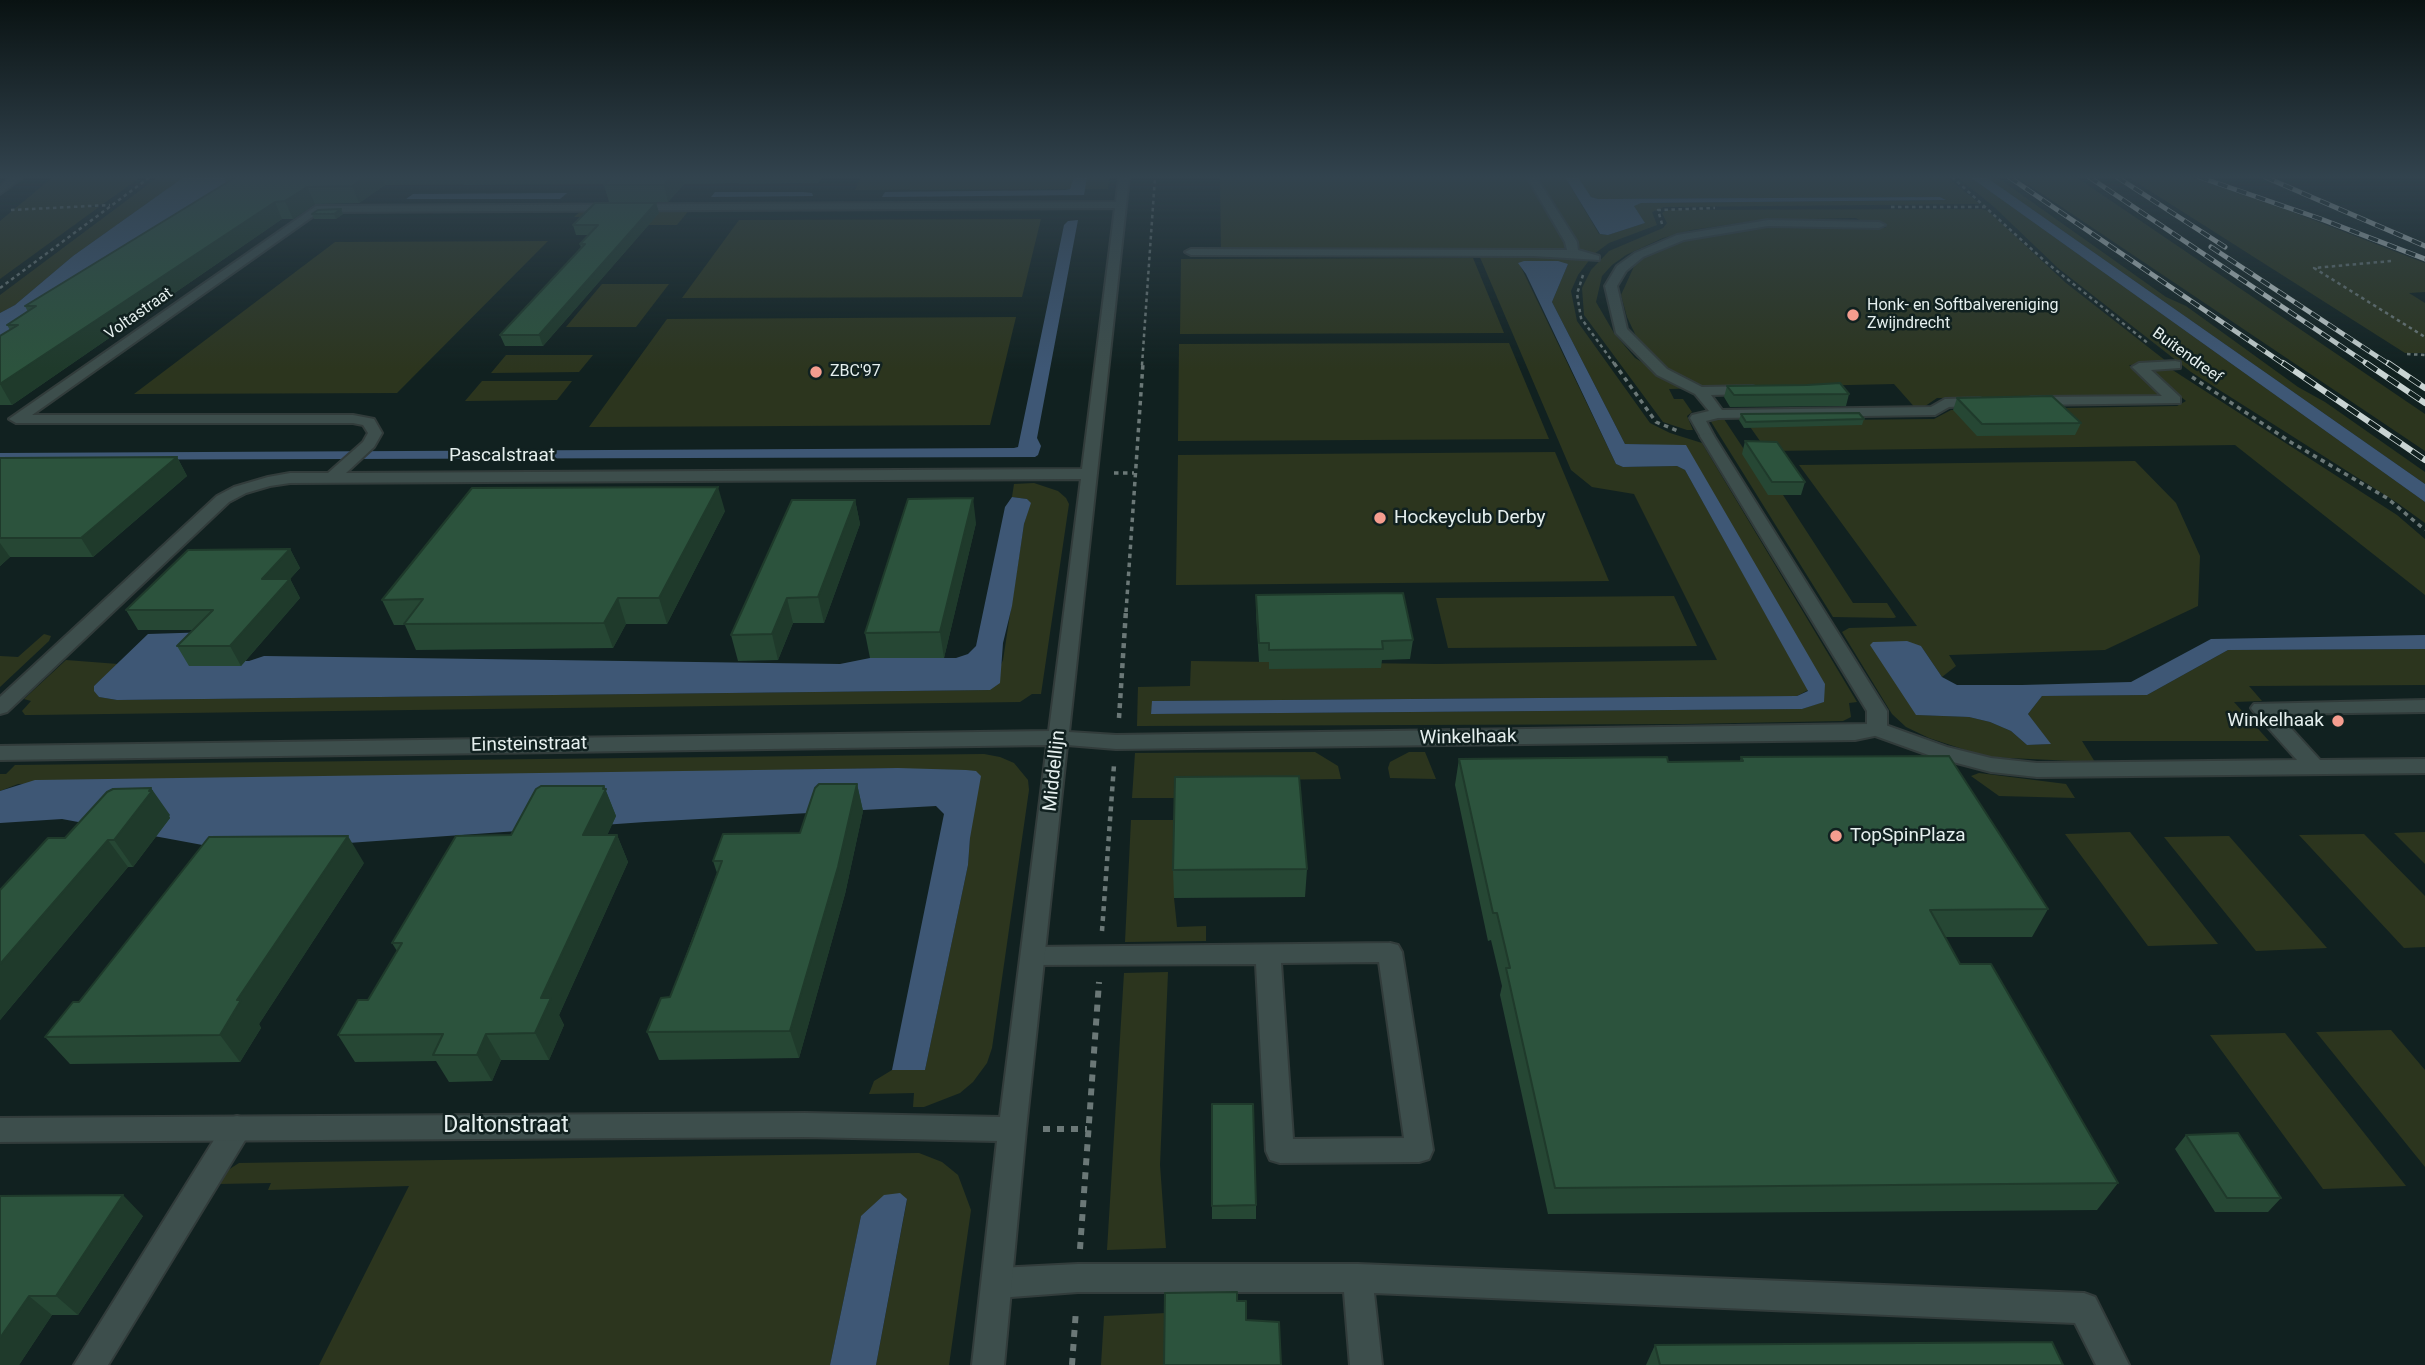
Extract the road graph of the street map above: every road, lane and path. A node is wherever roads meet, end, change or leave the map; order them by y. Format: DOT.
graph roads {
  1 [pos="63,241"];
  2 [pos="271,241"];
  3 [pos="1116,241"];
  4 [pos="1151,241"];
  5 [pos="1571,241"];
  6 [pos="1672,241"];
  7 [pos="2024,241"];
  8 [pos="1191,252"];
  9 [pos="1573,254"];
  10 [pos="1595,258"];
  11 [pos="2391,261"];
  12 [pos="0,288"];
  13 [pos="2425,337"];
  14 [pos="2407,355"];
  15 [pos="2425,355"];
  16 [pos="2177,367"];
  17 [pos="1764,390"];
  18 [pos="1700,391"];
  19 [pos="1718,414"];
  20 [pos="1090,474"];
  21 [pos="332,478"];
  22 [pos="2425,530"];
  23 [pos="2425,706"];
  24 [pos="0,708"];
  25 [pos="1877,729"];
  26 [pos="1059,738"];
  27 [pos="1116,742"];
  28 [pos="0,753"];
  29 [pos="2425,766"];
  30 [pos="2315,767"];
  31 [pos="1268,954"];
  32 [pos="1034,956"];
  33 [pos="1101,956"];
  34 [pos="237,1128"];
  35 [pos="1012,1129"];
  36 [pos="1087,1129"];
  37 [pos="0,1130"];
  38 [pos="1078,1278"];
  39 [pos="1358,1278"];
  40 [pos="998,1283"];
  41 [pos="90,1365"];
  42 [pos="988,1365"];
  43 [pos="1072,1365"];
  44 [pos="1366,1365"];
  45 [pos="2113,1365"];
  1 -- 12 [label="path"];
  2 -- 21 [label="street, Voltastraat"];
  3 -- 20 [label="street, Middellijn"];
  4 -- 27 [label="path"];
  5 -- 9 [label="street"];
  6 -- 18 [label="street"];
  7 -- 16 [label="path, Buitendreef"];
  8 -- 9 [label="street"];
  9 -- 10 [label="street"];
  11 -- 13 [label="path"];
  14 -- 15 [label="path"];
  16 -- 19 [label="street"];
  16 -- 22 [label="path, Buitendreef"];
  17 -- 18 [label="street"];
  18 -- 19 [label="street"];
  19 -- 25 [label="street"];
  20 -- 21 [label="street, Pascalstraat"];
  20 -- 26 [label="street, Middellijn"];
  21 -- 24 [label="street, Pascalstraat"];
  23 -- 30 [label="street"];
  25 -- 27 [label="street, Winkelhaak"];
  25 -- 30 [label="street, Winkelhaak"];
  26 -- 27 [label="street, Winkelhaak"];
  26 -- 28 [label="street, Einsteinstraat"];
  26 -- 32 [label="street, Middellijn"];
  27 -- 33 [label="path"];
  29 -- 30 [label="street, Winkelhaak"];
  31 -- 31 [label="street"];
  31 -- 33 [label="street"];
  32 -- 33 [label="street"];
  32 -- 35 [label="street, Middellijn"];
  33 -- 36 [label="path"];
  34 -- 35 [label="street, Daltonstraat"];
  34 -- 37 [label="street, Daltonstraat"];
  34 -- 41 [label="street"];
  35 -- 36 [label="path"];
  35 -- 40 [label="street, Middellijn"];
  36 -- 38 [label="path"];
  38 -- 39 [label="street"];
  38 -- 40 [label="street"];
  38 -- 43 [label="path"];
  39 -- 44 [label="street"];
  39 -- 45 [label="street"];
  40 -- 42 [label="street, Middellijn"];
}
